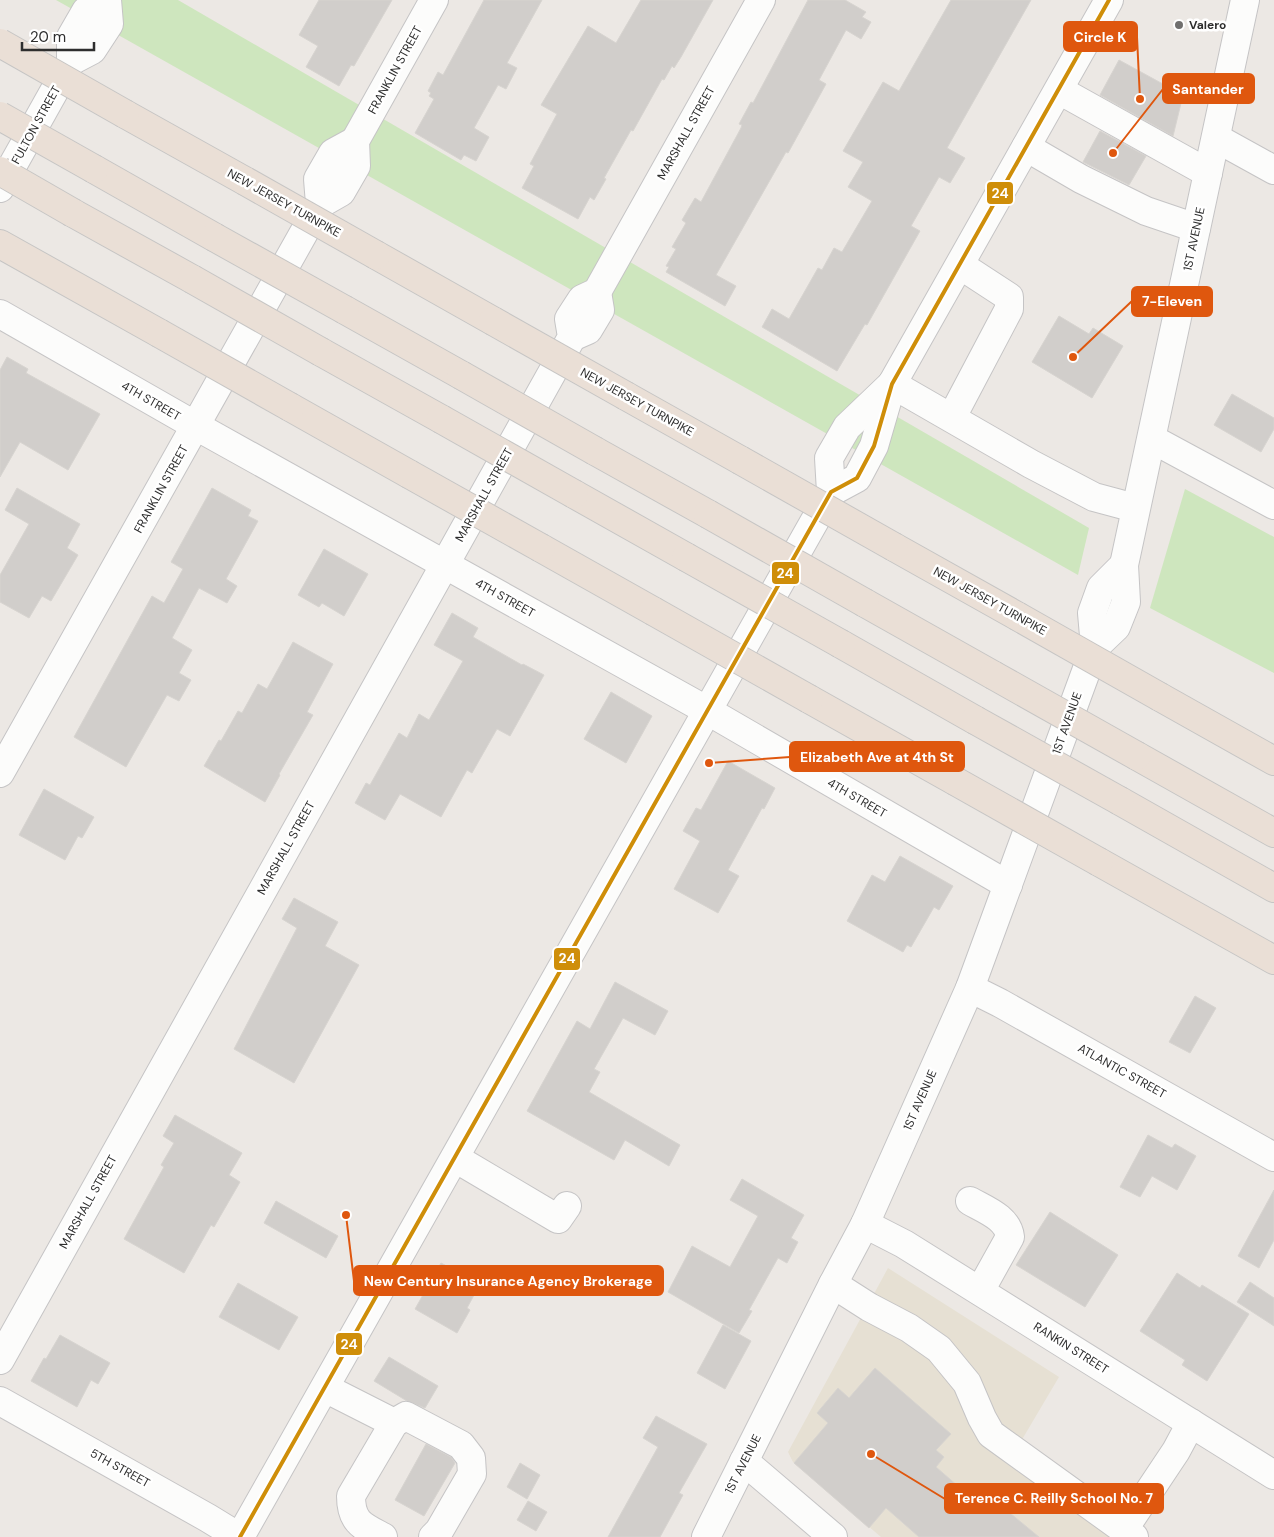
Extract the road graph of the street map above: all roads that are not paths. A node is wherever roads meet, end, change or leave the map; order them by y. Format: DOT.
graph roads {
  1 [pos="103,0"];
  2 [pos="108,0"];
  3 [pos="434,0"];
  4 [pos="761,0"];
  5 [pos="1109,0"];
  6 [pos="1246,0"];
  7 [pos="0,43"];
  8 [pos="71,61"];
  9 [pos="1059,90"];
  10 [pos="0,116"];
  11 [pos="1216,138"];
  12 [pos="1026,147"];
  13 [pos="1274,170"];
  14 [pos="0,171"];
  15 [pos="1208,173"];
  16 [pos="0,188"];
  17 [pos="1196,228"];
  18 [pos="0,244"];
  19 [pos="960,265"];
  20 [pos="0,314"];
  21 [pos="892,384"];
  22 [pos="952,417"];
  23 [pos="196,426"];
  24 [pos="1152,439"];
  25 [pos="1274,504"];
  26 [pos="1135,508"];
  27 [pos="445,564"];
  28 [pos="708,711"];
  29 [pos="1274,761"];
  30 [pos="0,773"];
  31 [pos="1274,833"];
  32 [pos="1008,885"];
  33 [pos="1274,888"];
  34 [pos="1274,960"];
  35 [pos="970,988"];
  36 [pos="1274,1157"];
  37 [pos="455,1158"];
  38 [pos="970,1201"];
  39 [pos="567,1206"];
  40 [pos="865,1224"];
  41 [pos="833,1284"];
  42 [pos="980,1291"];
  43 [pos="0,1360"];
  44 [pos="325,1388"];
  45 [pos="0,1400"];
  46 [pos="394,1423"];
  47 [pos="1191,1423"];
  48 [pos="744,1461"];
  49 [pos="1274,1475"];
  50 [pos="1129,1533"];
  51 [pos="240,1537"];
  52 [pos="382,1537"];
  53 [pos="432,1537"];
  54 [pos="706,1537"];
  55 [pos="833,1537"];
  1 -- 8 [label="street, FULTON STREET"];
  2 -- 8 [label="street"];
  3 -- 23 [label="street, FRANKLIN STREET"];
  4 -- 27 [label="street, MARSHALL STREET"];
  5 -- 9 [label="street"];
  6 -- 11 [label="street, 1ST AVENUE"];
  7 -- 29 [label="highway, NEW JERSEY TURNPIKE, bridge"];
  8 -- 16 [label="street, FULTON STREET"];
  9 -- 12 [label="street"];
  9 -- 15 [label="street"];
  10 -- 31 [label="highway, bridge"];
  11 -- 13 [label="street"];
  11 -- 15 [label="street, 1ST AVENUE"];
  12 -- 17 [label="street"];
  12 -- 19 [label="street"];
  14 -- 33 [label="highway, bridge"];
  15 -- 17 [label="street, 1ST AVENUE"];
  17 -- 24 [label="street, 1ST AVENUE"];
  18 -- 34 [label="highway, bridge"];
  19 -- 21 [label="street"];
  19 -- 22 [label="street"];
  20 -- 23 [label="street, 4TH STREET"];
  21 -- 22 [label="street"];
  21 -- 28 [label="street"];
  22 -- 26 [label="street"];
  23 -- 27 [label="street, 4TH STREET"];
  23 -- 30 [label="street, FRANKLIN STREET"];
  24 -- 25 [label="street"];
  24 -- 26 [label="street, 1ST AVENUE"];
  26 -- 32 [label="street, 1ST AVENUE"];
  27 -- 28 [label="street, 4TH STREET"];
  27 -- 43 [label="street, MARSHALL STREET"];
  28 -- 32 [label="street, 4TH STREET"];
  28 -- 37 [label="street"];
  32 -- 35 [label="street, 1ST AVENUE"];
  35 -- 36 [label="street, ATLANTIC STREET"];
  35 -- 40 [label="street, 1ST AVENUE"];
  37 -- 39 [label="street"];
  37 -- 44 [label="street"];
  38 -- 42 [label="street"];
  40 -- 41 [label="street, 1ST AVENUE"];
  40 -- 42 [label="street, RANKIN STREET"];
  41 -- 48 [label="street, 1ST AVENUE"];
  41 -- 50 [label="street"];
  42 -- 47 [label="street, RANKIN STREET"];
  44 -- 46 [label="street"];
  44 -- 51 [label="street"];
  45 -- 51 [label="street, 5TH STREET"];
  46 -- 52 [label="street"];
  46 -- 53 [label="street"];
  47 -- 49 [label="street, RANKIN STREET"];
  47 -- 50 [label="street"];
  48 -- 54 [label="street, 1ST AVENUE"];
  48 -- 55 [label="street"];
}
